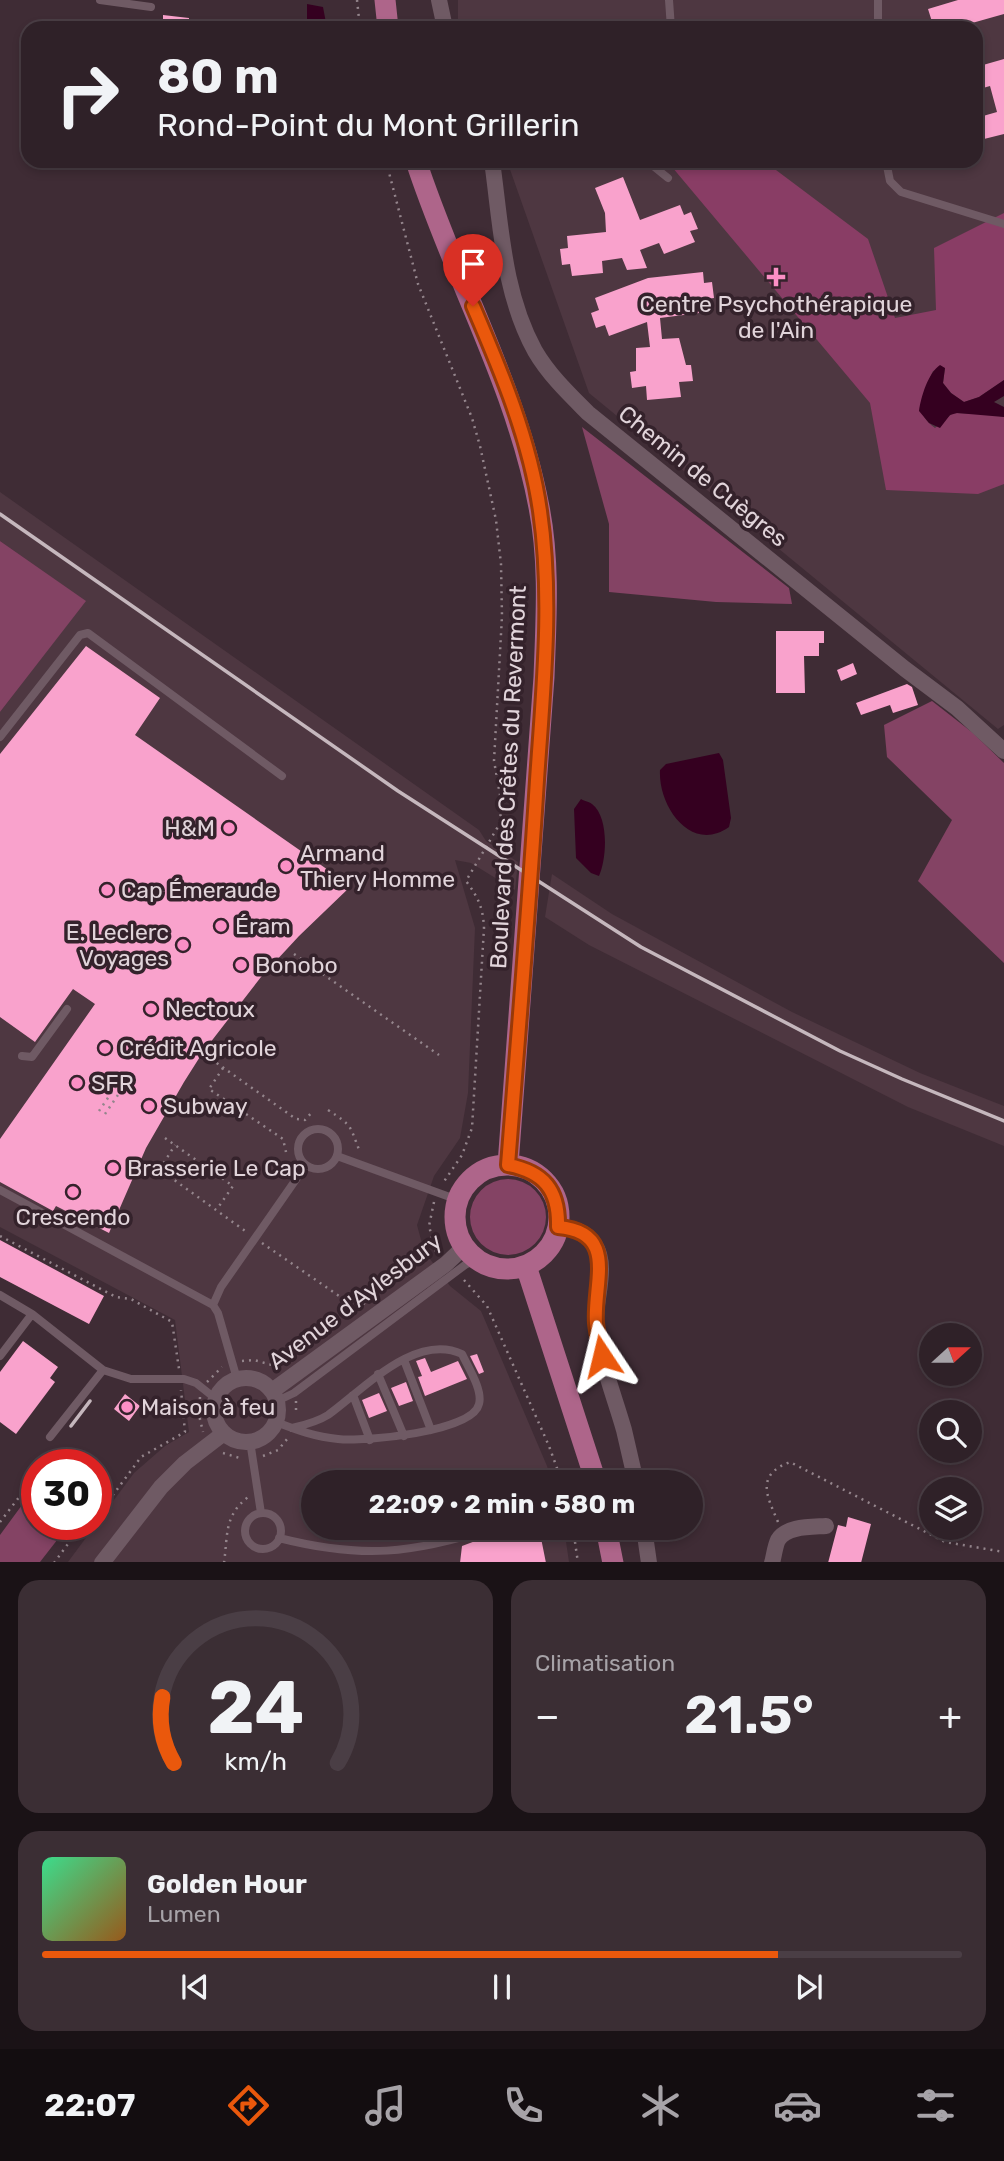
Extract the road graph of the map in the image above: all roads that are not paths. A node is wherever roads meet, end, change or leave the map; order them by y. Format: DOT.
graph roads {
  1 [pos="100,0"];
  2 [pos="385,0"];
  3 [pos="439,0"];
  4 [pos="669,0"];
  5 [pos="878,0"];
  6 [pos="151,6"];
  7 [pos="387,21"];
  8 [pos="444,21"];
  9 [pos="670,21"];
  10 [pos="877,21"];
  11 [pos="418,168"];
  12 [pos="493,168"];
  13 [pos="656,168"];
  14 [pos="887,168"];
  15 [pos="668,178"];
  16 [pos="1004,224"];
  17 [pos="0,737"];
  18 [pos="1004,751"];
  19 [pos="282,776"];
  20 [pos="67,1009"];
  21 [pos="22,1056"];
  22 [pos="337,1156"];
  23 [pos="306,1165"];
  24 [pos="508,1165"];
  25 [pos="0,1190"];
  26 [pos="448,1197"];
  27 [pos="558,1227"];
  28 [pos="470,1253"];
  29 [pos="526,1266"];
  30 [pos="0,1295"];
  31 [pos="213,1305"];
  32 [pos="32,1314"];
  33 [pos="3,1345"];
  34 [pos="0,1356"];
  35 [pos="404,1360"];
  36 [pos="103,1370"];
  37 [pos="235,1371"];
  38 [pos="378,1374"];
  39 [pos="210,1394"];
  40 [pos="353,1395"];
  41 [pos="275,1396"];
  42 [pos="276,1422"];
  43 [pos="292,1428"];
  44 [pos="431,1430"];
  45 [pos="404,1436"];
  46 [pos="50,1437"];
  47 [pos="210,1439"];
  48 [pos="370,1440"];
  49 [pos="252,1450"];
  50 [pos="592,1470"];
  51 [pos="633,1470"];
  52 [pos="261,1513"];
  53 [pos="826,1526"];
  54 [pos="279,1538"];
  55 [pos="455,1540"];
  56 [pos="608,1540"];
  57 [pos="646,1540"];
  58 [pos="103,1562"];
  59 [pos="613,1562"];
  60 [pos="649,1562"];
  61 [pos="772,1562"];
  1 -- 6 [label="lane"];
  2 -- 7 [label="main road"];
  3 -- 8 [label="street"];
  4 -- 9 [label="lane"];
  5 -- 10 [label="lane"];
  11 -- 24 [label="main road, Boulevard des Crêtes du Revermont"];
  12 -- 18 [label="street, Chemin de Cuègres"];
  13 -- 15 [label="lane"];
  14 -- 16 [label="lane"];
  17 -- 19 [label="lane"];
  20 -- 21 [label="lane"];
  22 -- 23 [label="lane"];
  22 -- 23 [label="lane"];
  22 -- 26 [label="lane"];
  23 -- 31 [label="lane"];
  24 -- 26 [label="main road"];
  24 -- 27 [label="main road"];
  25 -- 31 [label="lane"];
  26 -- 28 [label="main road"];
  27 -- 29 [label="main road"];
  27 -- 51 [label="street"];
  28 -- 29 [label="main road"];
  28 -- 41 [label="street, Avenue d'Aylesbury"];
  29 -- 50 [label="main road"];
  30 -- 32 [label="lane"];
  31 -- 37 [label="lane"];
  32 -- 33 [label="lane"];
  32 -- 36 [label="lane"];
  33 -- 34 [label="lane"];
  35 -- 38 [label="lane"];
  35 -- 44 [label="lane"];
  35 -- 44 [label="lane"];
  36 -- 39 [label="lane"];
  36 -- 46 [label="lane"];
  37 -- 39 [label="street"];
  37 -- 41 [label="street"];
  38 -- 40 [label="lane"];
  38 -- 45 [label="lane"];
  39 -- 47 [label="street"];
  40 -- 43 [label="lane"];
  40 -- 48 [label="lane"];
  41 -- 42 [label="street"];
  42 -- 43 [label="lane"];
  42 -- 49 [label="street"];
  43 -- 48 [label="lane"];
  44 -- 45 [label="lane"];
  45 -- 48 [label="lane"];
  47 -- 49 [label="street"];
  47 -- 58 [label="street"];
  49 -- 52 [label="lane"];
  52 -- 54 [label="lane"];
  52 -- 54 [label="lane"];
  53 -- 61 [label="street"];
  54 -- 55 [label="lane"];
  56 -- 59 [label="main road"];
  57 -- 60 [label="street"];
}
